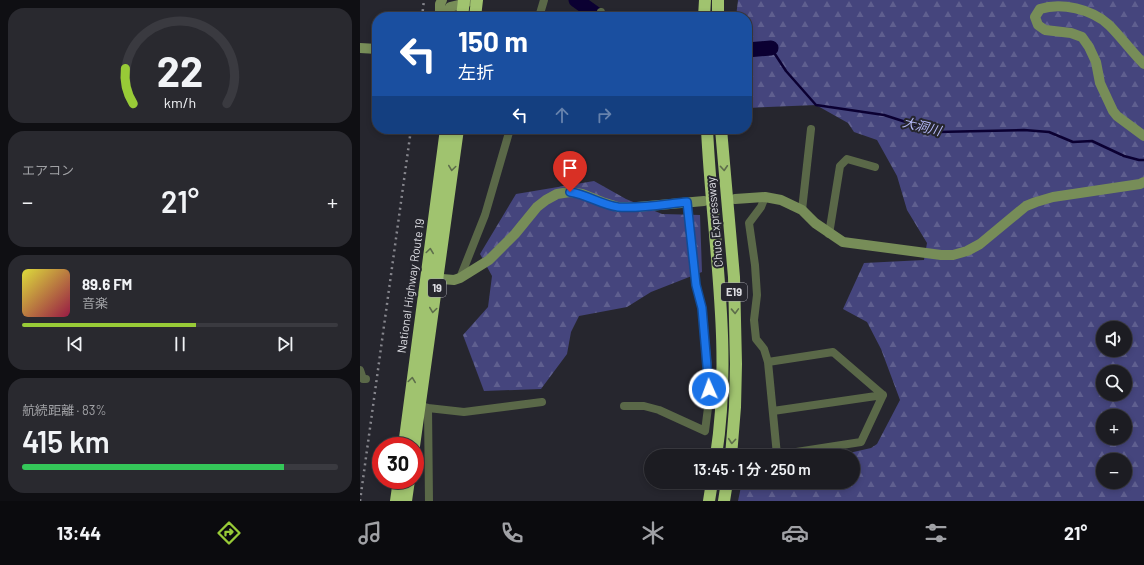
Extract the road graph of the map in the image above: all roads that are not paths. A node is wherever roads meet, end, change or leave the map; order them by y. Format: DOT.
graph roads {
  1 [pos="442,0"];
  2 [pos="477,0"];
  3 [pos="544,0"];
  4 [pos="705,0"];
  5 [pos="718,0"];
  6 [pos="466,1"];
  7 [pos="440,12"];
  8 [pos="448,12"];
  9 [pos="463,12"];
  10 [pos="476,12"];
  11 [pos="540,12"];
  12 [pos="704,12"];
  13 [pos="718,12"];
  14 [pos="360,48"];
  15 [pos="372,49"];
  16 [pos="1144,64"];
  17 [pos="811,129"];
  18 [pos="445,134"];
  19 [pos="457,134"];
  20 [pos="509,134"];
  21 [pos="707,134"];
  22 [pos="721,134"];
  23 [pos="1144,136"];
  24 [pos="875,166"];
  25 [pos="1144,182"];
  26 [pos="765,197"];
  27 [pos="735,199"];
  28 [pos="704,201"];
  29 [pos="687,202"];
  30 [pos="802,210"];
  31 [pos="829,234"];
  32 [pos="432,278"];
  33 [pos="460,278"];
  34 [pos="768,362"];
  35 [pos="360,370"];
  36 [pos="366,379"];
  37 [pos="883,395"];
  38 [pos="542,402"];
  39 [pos="419,406"];
  40 [pos="624,406"];
  41 [pos="773,411"];
  42 [pos="407,437"];
  43 [pos="415,437"];
  44 [pos="717,449"];
  45 [pos="732,449"];
  46 [pos="398,489"];
  47 [pos="408,489"];
  48 [pos="711,489"];
  49 [pos="726,489"];
  50 [pos="396,501"];
  51 [pos="406,501"];
  52 [pos="429,501"];
  53 [pos="709,501"];
  54 [pos="724,501"];
  1 -- 7 [label="street"];
  2 -- 10 [label="highway"];
  3 -- 11 [label="street"];
  4 -- 12 [label="highway"];
  5 -- 13 [label="highway"];
  6 -- 8 [label="street"];
  6 -- 9 [label="highway"];
  14 -- 15 [label="street"];
  16 -- 23 [label="street"];
  17 -- 30 [label="street"];
  32 -- 18 [label="highway, National Highway Route 19 / 19, one-way"];
  19 -- 32 [label="highway, National Highway Route 19 / 19, one-way"];
  20 -- 33 [label="street"];
  21 -- 44 [label="highway, Chuo Expressway / E19"];
  22 -- 45 [label="highway, Chuo Expressway / E19, one-way"];
  24 -- 31 [label="street"];
  25 -- 31 [label="street"];
  26 -- 27 [label="street"];
  26 -- 30 [label="street"];
  26 -- 34 [label="street"];
  28 -- 29 [label="street"];
  29 -- 33 [label="street"];
  29 -- 40 [label="street"];
  30 -- 31 [label="street"];
  32 -- 33 [label="street"];
  32 -- 39 [label="highway, National Highway Route 19 / 19"];
  34 -- 37 [label="street"];
  34 -- 41 [label="street"];
  35 -- 36 [label="street"];
  37 -- 41 [label="street"];
  37 -- 41 [label="street"];
  38 -- 39 [label="street"];
  39 -- 42 [label="highway, National Highway Route 19 / 19"];
  39 -- 43 [label="highway, National Highway Route 19 / 19"];
  39 -- 52 [label="street"];
  46 -- 50 [label="highway"];
  47 -- 51 [label="highway"];
  48 -- 53 [label="highway"];
  49 -- 54 [label="highway"];
}
